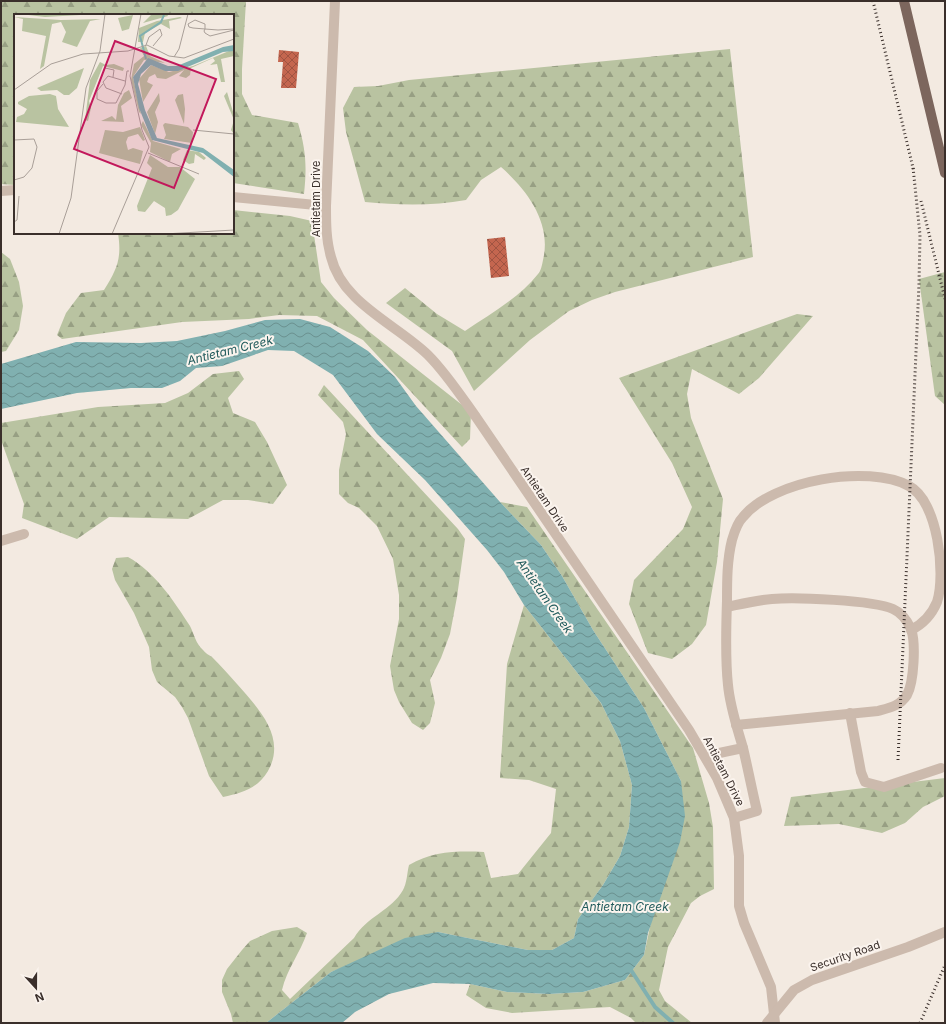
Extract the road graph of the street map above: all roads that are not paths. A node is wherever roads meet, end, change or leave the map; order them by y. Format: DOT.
graph roads {
  1 [pos="334,1"];
  2 [pos="904,1"];
  3 [pos="945,173"];
  4 [pos="14,190"];
  5 [pos="1,191"];
  6 [pos="234,197"];
  7 [pos="326,206"];
  8 [pos="24,534"];
  9 [pos="1,541"];
  10 [pos="726,607"];
  11 [pos="911,630"];
  12 [pos="850,714"];
  13 [pos="736,725"];
  14 [pos="743,748"];
  15 [pos="705,756"];
  16 [pos="941,768"];
  17 [pos="734,818"];
  18 [pos="945,932"];
  19 [pos="775,1012"];
  20 [pos="767,1023"];
  21 [pos="775,1023"];
  1 -- 7 [label="street, Antietam Drive"];
  2 -- 3 [label="main road"];
  4 -- 5 [label="street"];
  6 -- 7 [label="street"];
  7 -- 15 [label="street, Antietam Drive"];
  8 -- 9 [label="street"];
  10 -- 11 [label="street"];
  10 -- 11 [label="street"];
  10 -- 13 [label="street"];
  11 -- 12 [label="street"];
  12 -- 13 [label="street"];
  12 -- 16 [label="street"];
  13 -- 14 [label="street"];
  14 -- 15 [label="street"];
  14 -- 17 [label="street"];
  15 -- 17 [label="street, Antietam Drive"];
  17 -- 19 [label="street, Antietam Drive"];
  18 -- 19 [label="street, Security Road"];
  19 -- 20 [label="street, Security Road"];
  19 -- 21 [label="street, Antietam Drive"];
}
